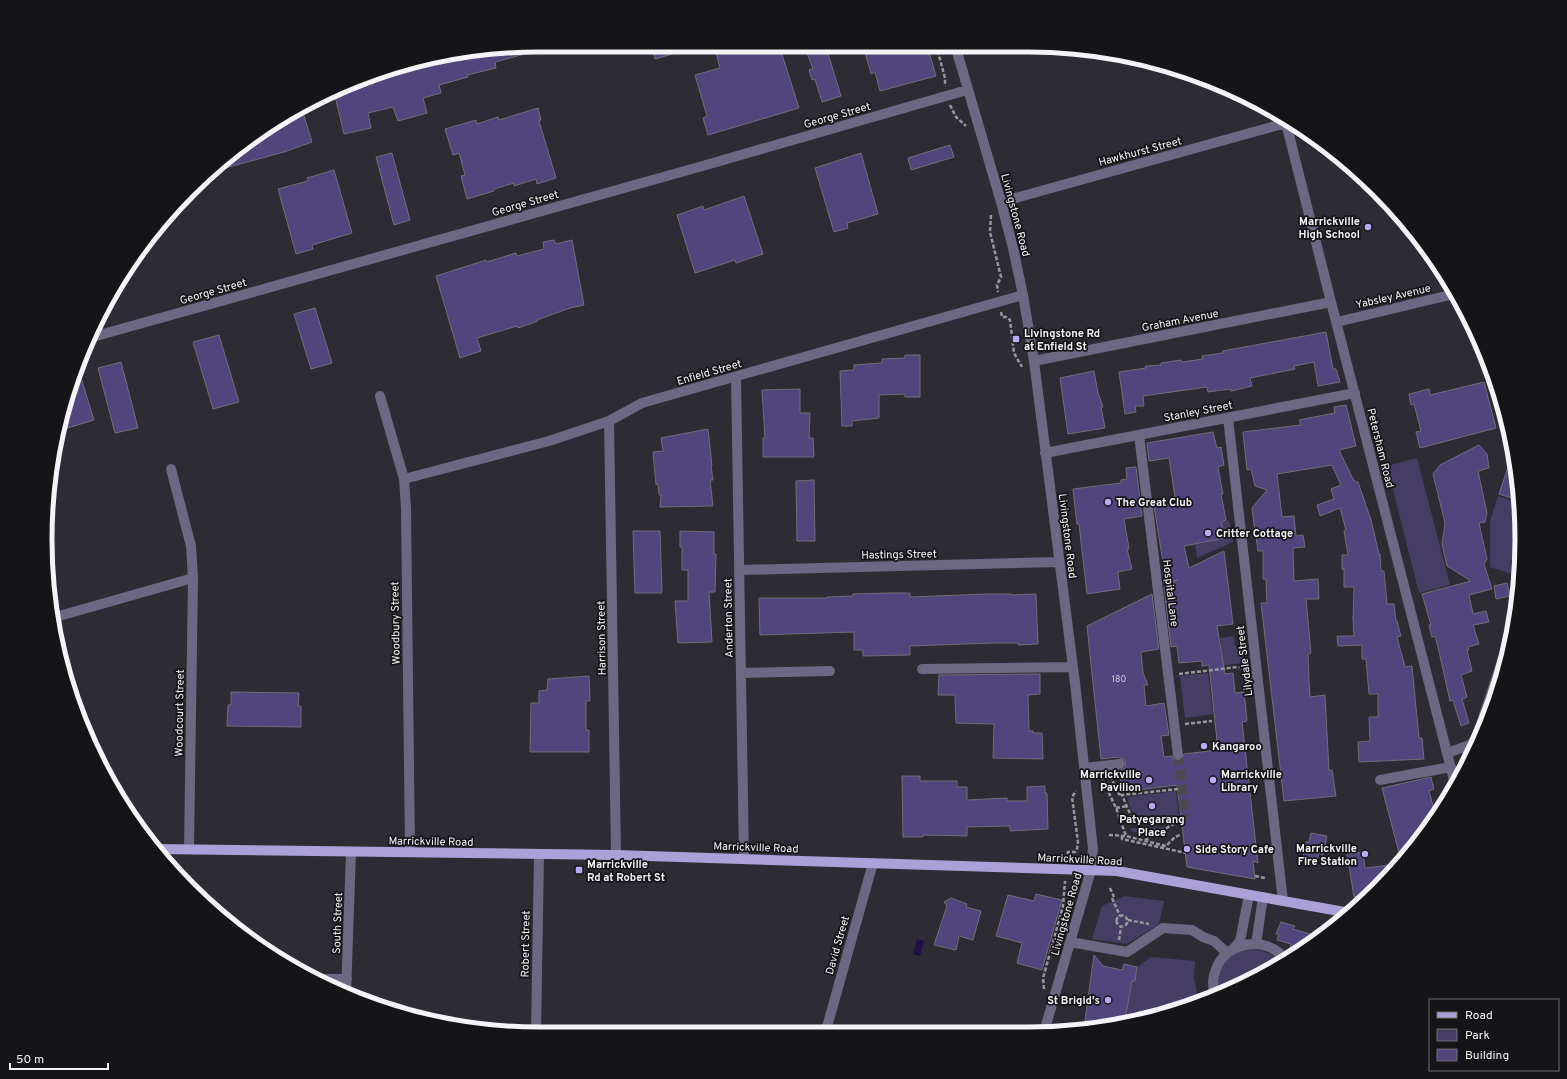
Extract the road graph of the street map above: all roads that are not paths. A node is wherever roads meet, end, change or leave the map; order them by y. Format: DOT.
graph roads {
  1 [pos="957,52"];
  2 [pos="967,90"];
  3 [pos="1280,123"];
  4 [pos="1286,127"];
  5 [pos="1001,202"];
  6 [pos="1023,294"];
  7 [pos="1449,295"];
  8 [pos="1331,302"];
  9 [pos="1337,322"];
  10 [pos="97,336"];
  11 [pos="1034,361"];
  12 [pos="736,377"];
  13 [pos="1354,393"];
  14 [pos="380,396"];
  15 [pos="1228,418"];
  16 [pos="609,421"];
  17 [pos="1139,435"];
  18 [pos="1045,453"];
  19 [pos="171,469"];
  20 [pos="404,479"];
  21 [pos="1058,562"];
  22 [pos="739,570"];
  23 [pos="193,578"];
  24 [pos="58,616"];
  25 [pos="1073,667"];
  26 [pos="922,669"];
  27 [pos="830,670"];
  28 [pos="741,673"];
  29 [pos="1469,745"];
  30 [pos="1447,754"];
  31 [pos="1178,755"];
  32 [pos="1120,764"];
  33 [pos="1451,767"];
  34 [pos="1084,768"];
  35 [pos="1453,777"];
  36 [pos="1380,780"];
  37 [pos="163,848"];
  38 [pos="189,849"];
  39 [pos="351,852"];
  40 [pos="410,852"];
  41 [pos="539,855"];
  42 [pos="616,855"];
  43 [pos="744,859"];
  44 [pos="873,863"];
  45 [pos="1091,870"];
  46 [pos="1249,895"];
  47 [pos="1263,897"];
  48 [pos="1283,901"];
  49 [pos="1342,912"];
  50 [pos="1070,942"];
  51 [pos="1256,944"];
  52 [pos="1231,951"];
  53 [pos="1281,956"];
  54 [pos="328,979"];
  55 [pos="347,979"];
  56 [pos="346,987"];
  57 [pos="1214,990"];
  58 [pos="1046,1026"];
  59 [pos="536,1027"];
  60 [pos="827,1027"];
  1 -- 2 [label="street, Livingstone Road"];
  2 -- 5 [label="street, Livingstone Road"];
  2 -- 10 [label="street, George Street"];
  3 -- 5 [label="street, Hawkhurst Street"];
  4 -- 8 [label="street, Petersham Road"];
  5 -- 6 [label="street, Livingstone Road"];
  6 -- 11 [label="street, Livingstone Road"];
  6 -- 12 [label="street, Enfield Street"];
  7 -- 9 [label="street, Yabsley Avenue"];
  8 -- 9 [label="street, Petersham Road"];
  8 -- 11 [label="street, Graham Avenue"];
  9 -- 13 [label="street, Petersham Road"];
  11 -- 18 [label="street, Livingstone Road"];
  12 -- 16 [label="street, Enfield Street"];
  12 -- 22 [label="street, Anderton Street"];
  13 -- 15 [label="street, Stanley Street"];
  13 -- 30 [label="street, Petersham Road"];
  14 -- 20 [label="street, Woodbury Street"];
  15 -- 17 [label="street, Stanley Street"];
  15 -- 48 [label="street, Lilydale Street"];
  16 -- 20 [label="street, Enfield Street"];
  16 -- 42 [label="street, Harrison Street"];
  17 -- 18 [label="street, Stanley Street"];
  17 -- 31 [label="street, Hospital Lane"];
  18 -- 21 [label="street, Livingstone Road"];
  19 -- 23 [label="street, Woodcourt Street"];
  20 -- 40 [label="street, Woodbury Street"];
  21 -- 22 [label="street, Hastings Street"];
  21 -- 25 [label="street, Livingstone Road"];
  22 -- 28 [label="street, Anderton Street"];
  23 -- 24 [label="street"];
  23 -- 38 [label="street, Woodcourt Street"];
  25 -- 26 [label="street"];
  25 -- 34 [label="street, Livingstone Road"];
  27 -- 28 [label="street"];
  28 -- 43 [label="street, Anderton Street"];
  29 -- 30 [label="street"];
  30 -- 33 [label="street, Petersham Road"];
  32 -- 34 [label="street"];
  33 -- 35 [label="street, Petersham Road"];
  33 -- 36 [label="street"];
  34 -- 45 [label="street, Livingstone Road"];
  37 -- 38 [label="main road, Marrickville Road"];
  38 -- 39 [label="main road, Marrickville Road"];
  39 -- 40 [label="main road, Marrickville Road"];
  39 -- 55 [label="street, South Street"];
  40 -- 41 [label="main road, Marrickville Road"];
  41 -- 42 [label="main road, Marrickville Road"];
  41 -- 59 [label="street, Robert Street"];
  42 -- 43 [label="main road, Marrickville Road"];
  43 -- 44 [label="main road, Marrickville Road"];
  44 -- 45 [label="main road, Marrickville Road"];
  44 -- 60 [label="street, David Street"];
  45 -- 46 [label="main road, Marrickville Road"];
  45 -- 50 [label="street, Livingstone Road"];
  46 -- 47 [label="main road, Marrickville Road"];
  46 -- 52 [label="street"];
  47 -- 48 [label="main road, Marrickville Road"];
  47 -- 51 [label="street"];
  48 -- 49 [label="main road, Marrickville Road"];
  50 -- 52 [label="street"];
  50 -- 58 [label="street, Livingstone Road"];
  51 -- 52 [label="street"];
  51 -- 53 [label="street"];
  52 -- 57 [label="street"];
  54 -- 55 [label="street"];
  55 -- 56 [label="street, South Street"];
}
